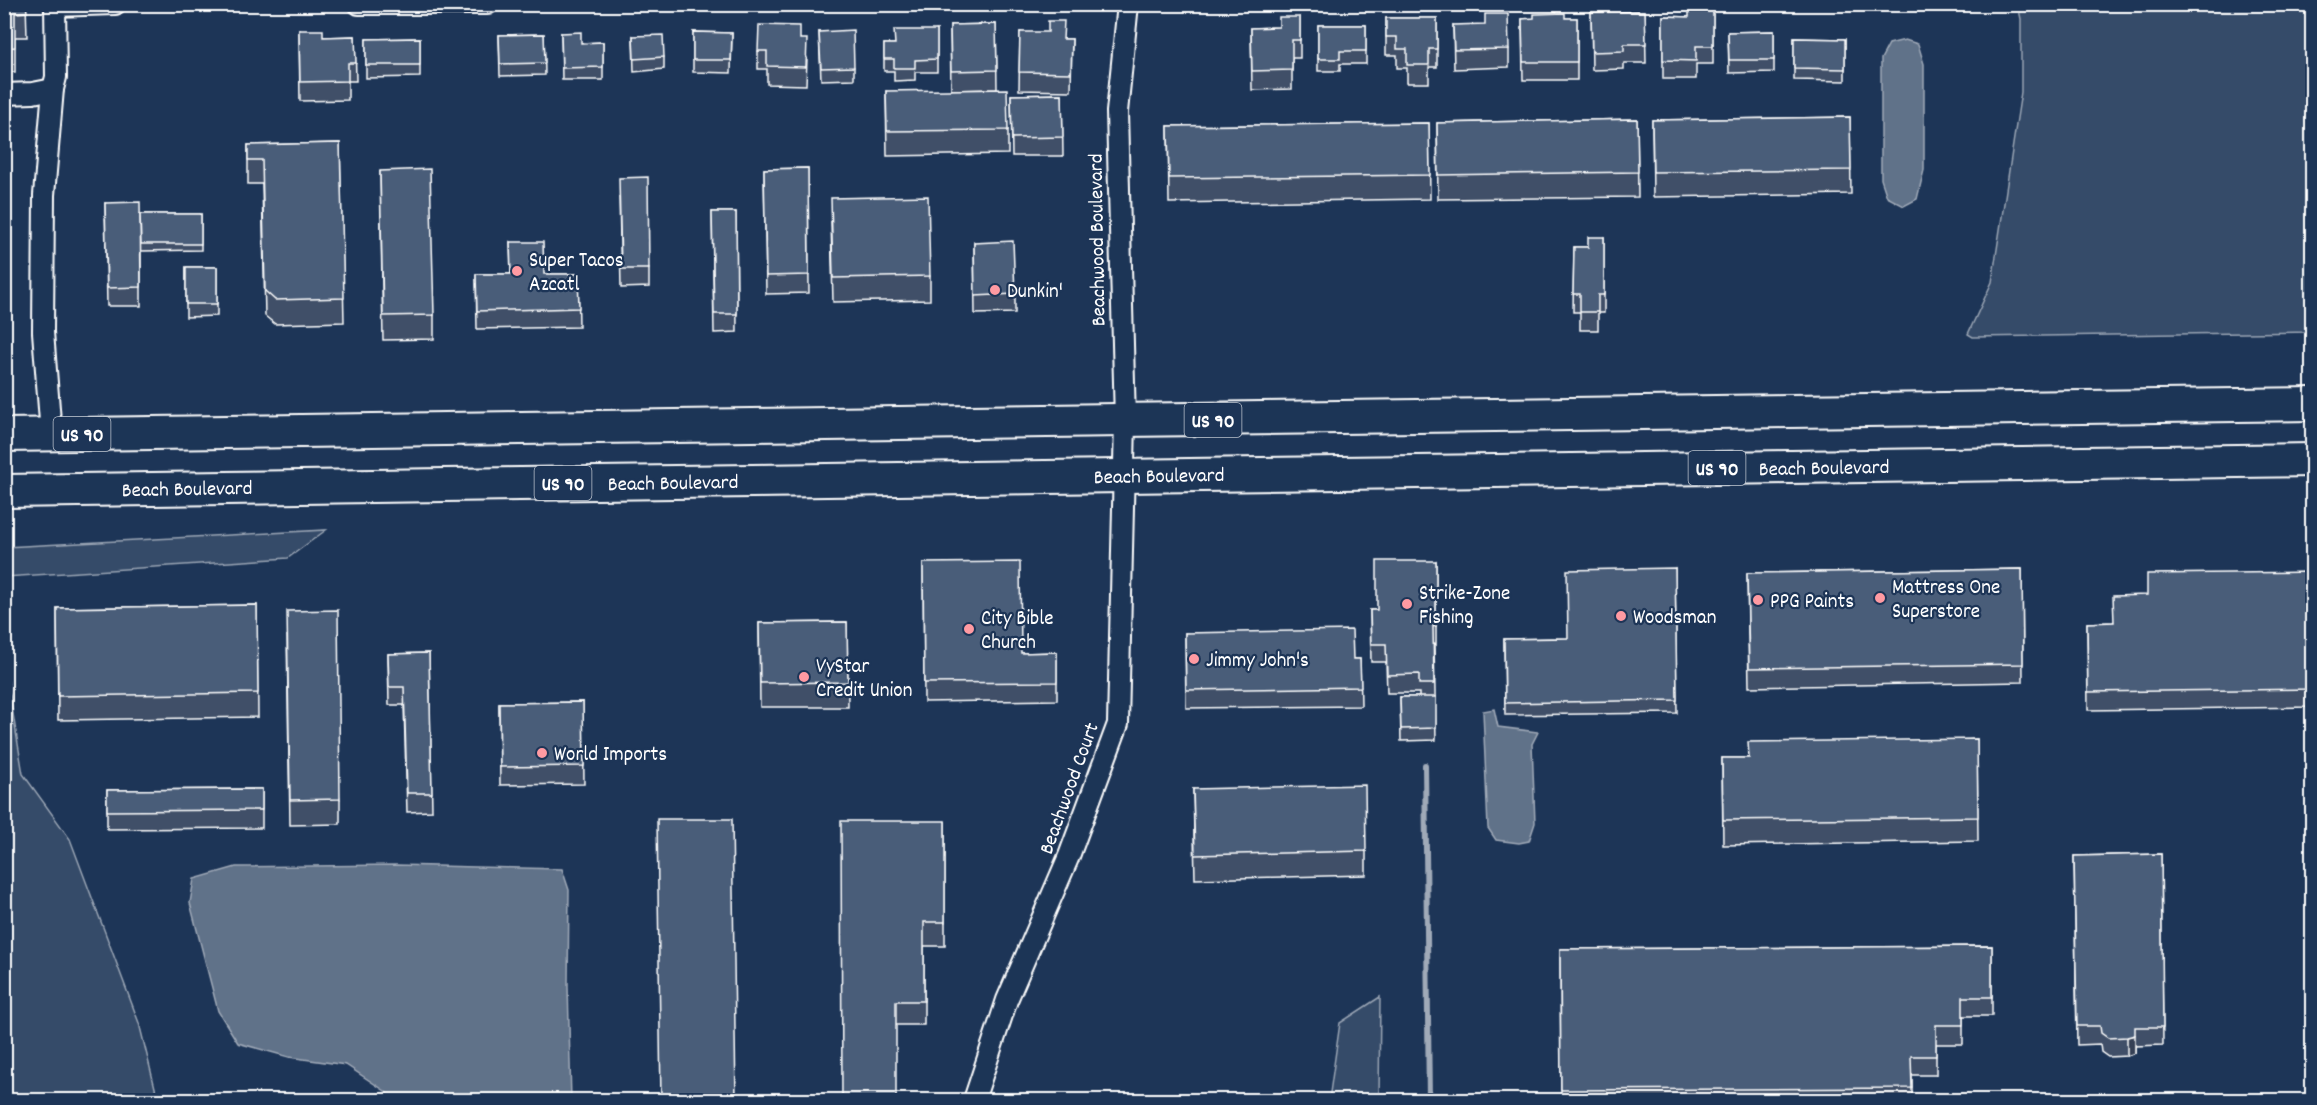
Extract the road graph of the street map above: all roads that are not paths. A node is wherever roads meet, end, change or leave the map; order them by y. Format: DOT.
graph roads {
  1 [pos="115,4"];
  2 [pos="358,4"];
  3 [pos="487,4"];
  4 [pos="1128,4"];
  5 [pos="55,5"];
  6 [pos="52,89"];
  7 [pos="4,94"];
  8 [pos="2313,404"];
  9 [pos="1125,421"];
  10 [pos="51,434"];
  11 [pos="4,435"];
  12 [pos="2313,460"];
  13 [pos="1122,476"];
  14 [pos="4,491"];
  15 [pos="974,1101"];
  1 -- 5 [label="street"];
  2 -- 3 [label="street"];
  4 -- 9 [label="street, Beachwood Boulevard"];
  5 -- 6 [label="street"];
  6 -- 7 [label="street"];
  6 -- 10 [label="street"];
  8 -- 9 [label="highway, US 90"];
  9 -- 10 [label="highway, US 90"];
  9 -- 13 [label="street, Beachwood Boulevard"];
  10 -- 11 [label="highway, US 90"];
  12 -- 13 [label="highway, Beach Boulevard / US 90"];
  13 -- 14 [label="highway, Beach Boulevard / US 90"];
  13 -- 15 [label="street, Beachwood Court"];
}
